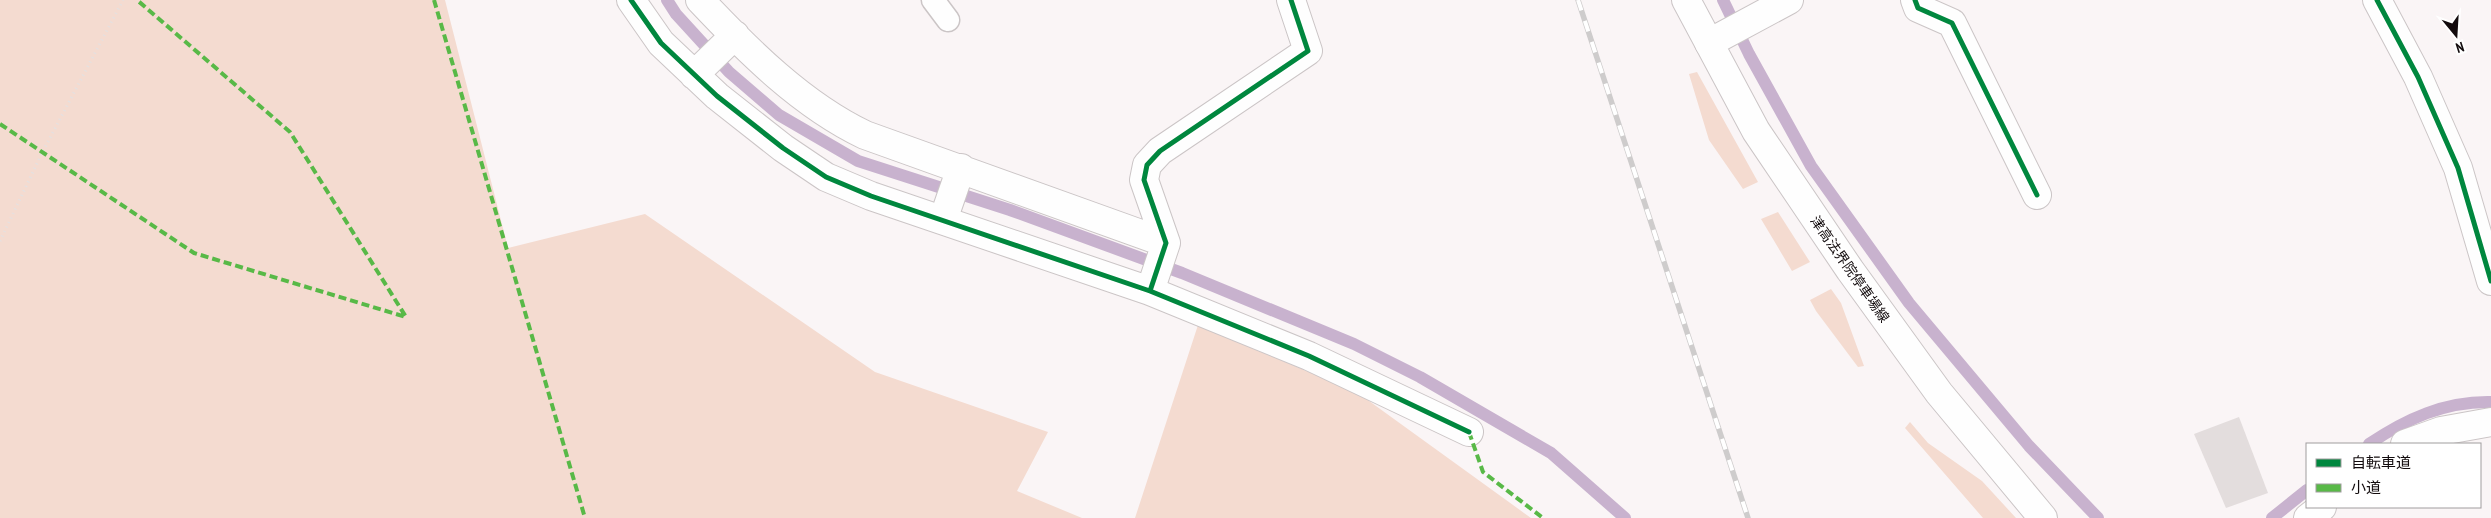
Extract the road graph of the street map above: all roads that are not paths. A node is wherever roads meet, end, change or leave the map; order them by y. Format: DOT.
graph roads {
  1 [pos="631,0"];
  2 [pos="700,0"];
  3 [pos="933,0"];
  4 [pos="1291,0"];
  5 [pos="1686,0"];
  6 [pos="1789,0"];
  7 [pos="1914,0"];
  8 [pos="2377,0"];
  9 [pos="948,20"];
  10 [pos="1727,33"];
  11 [pos="732,38"];
  12 [pos="697,73"];
  13 [pos="960,170"];
  14 [pos="2037,195"];
  15 [pos="944,217"];
  16 [pos="1166,245"];
  17 [pos="2491,281"];
  18 [pos="1151,288"];
  19 [pos="2491,422"];
  20 [pos="1469,432"];
  21 [pos="2409,443"];
  22 [pos="2321,508"];
  23 [pos="2043,518"];
  24 [pos="2308,518"];
  1 -- 12 [label="street"];
  2 -- 11 [label="street"];
  3 -- 9 [label="lane"];
  4 -- 16 [label="street"];
  5 -- 10 [label="street, 津高法界院停車場線"];
  6 -- 10 [label="street"];
  7 -- 14 [label="street"];
  8 -- 17 [label="street"];
  10 -- 23 [label="street, 津高法界院停車場線"];
  11 -- 12 [label="street"];
  11 -- 13 [label="street"];
  12 -- 15 [label="street"];
  13 -- 15 [label="street"];
  13 -- 16 [label="street"];
  15 -- 18 [label="street"];
  16 -- 18 [label="street"];
  18 -- 20 [label="street"];
  19 -- 21 [label="street"];
  22 -- 24 [label="street"];
}
